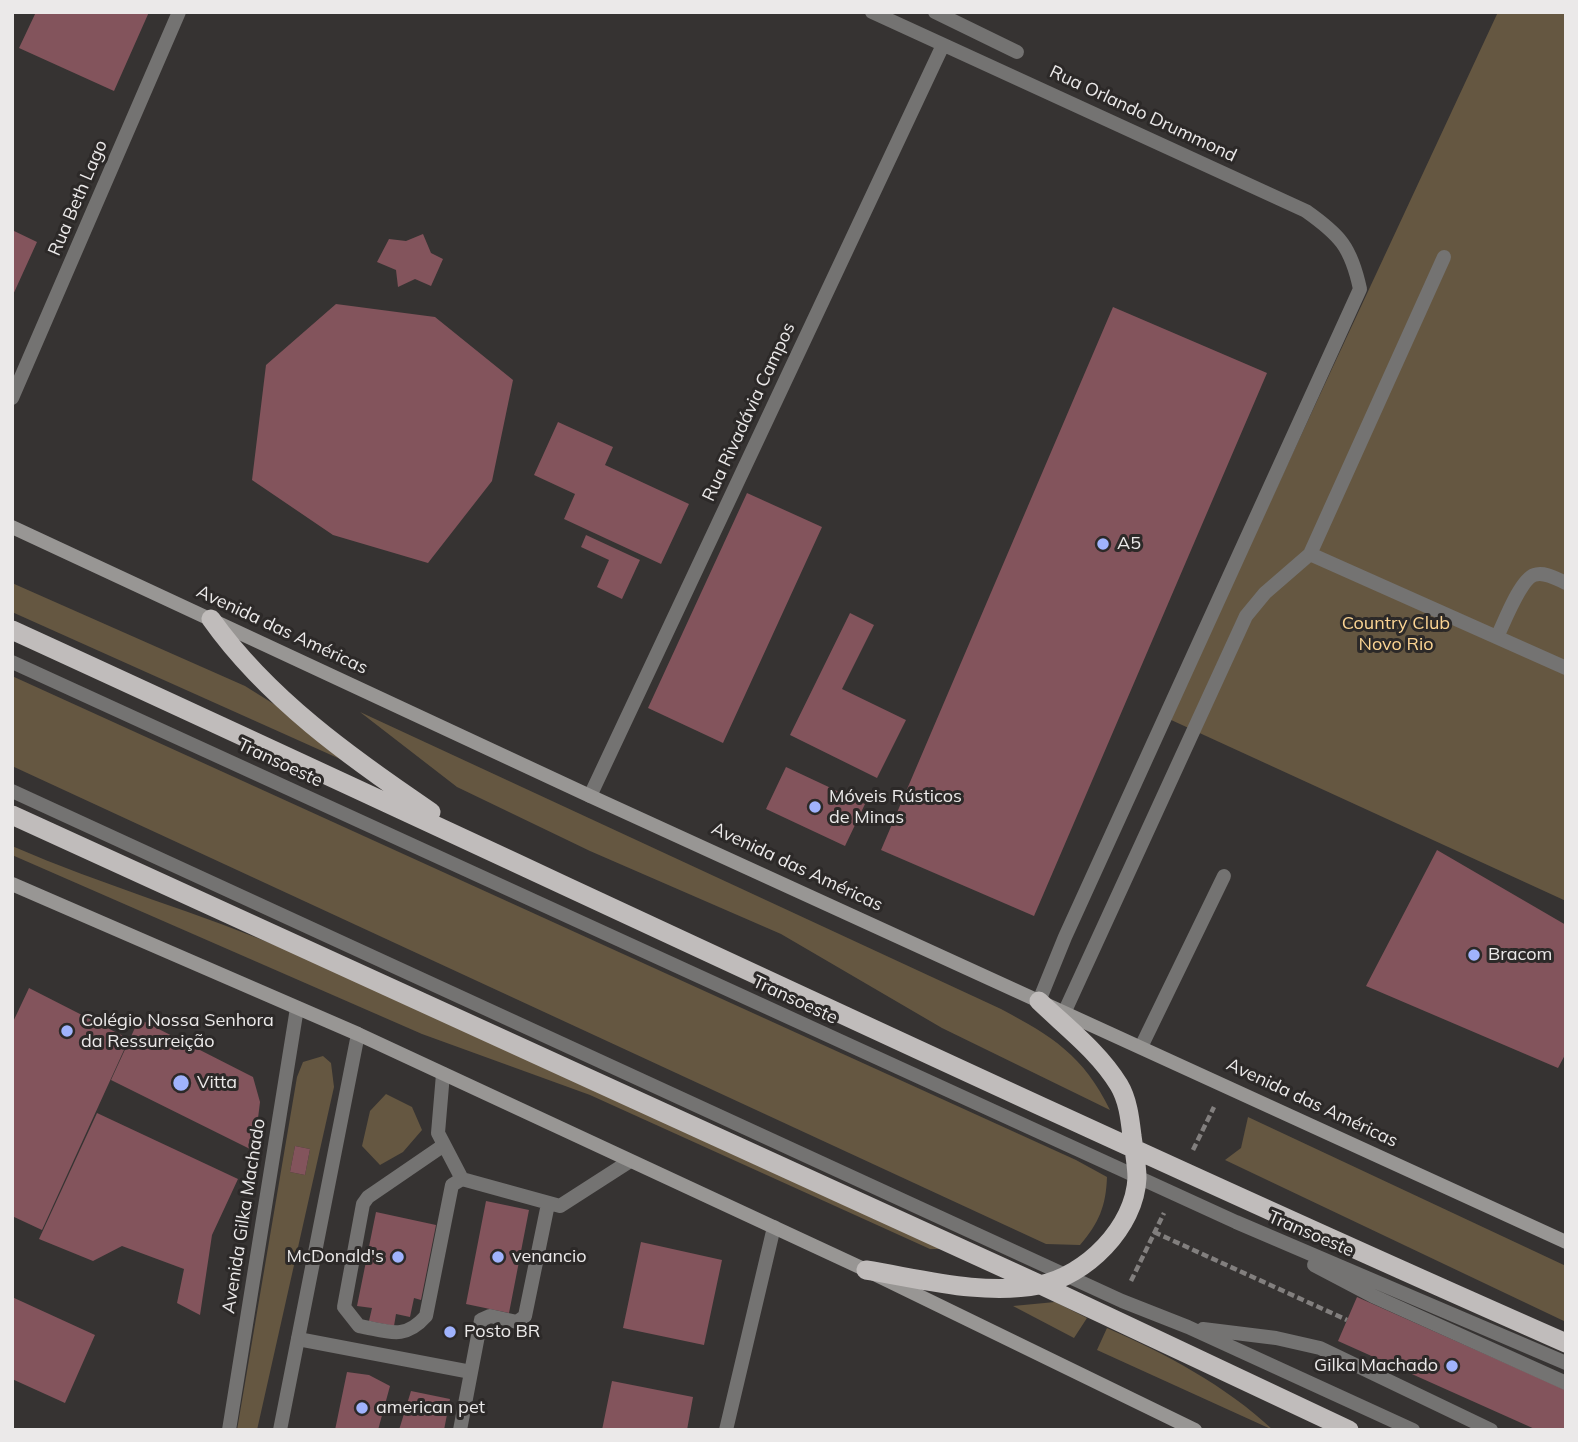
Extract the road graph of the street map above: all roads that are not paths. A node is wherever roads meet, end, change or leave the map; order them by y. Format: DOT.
graph roads {
  1 [pos="178,12"];
  2 [pos="872,12"];
  3 [pos="935,12"];
  4 [pos="943,45"];
  5 [pos="1017,52"];
  6 [pos="1444,257"];
  7 [pos="12,398"];
  8 [pos="12,527"];
  9 [pos="1310,554"];
  10 [pos="1566,583"];
  11 [pos="211,619"];
  12 [pos="12,630"];
  13 [pos="1497,637"];
  14 [pos="12,662"];
  15 [pos="1566,668"];
  16 [pos="12,790"];
  17 [pos="590,796"];
  18 [pos="12,816"];
  19 [pos="478,843"];
  20 [pos="1223,876"];
  21 [pos="12,884"];
  22 [pos="1038,1001"];
  23 [pos="297,1008"];
  24 [pos="1064,1013"];
  25 [pos="358,1034"];
  26 [pos="1141,1047"];
  27 [pos="443,1074"];
  28 [pos="444,1145"];
  29 [pos="1133,1148"];
  30 [pos="630,1161"];
  31 [pos="1137,1178"];
  32 [pos="463,1180"];
  33 [pos="548,1203"];
  34 [pos="1236,1222"];
  35 [pos="774,1227"];
  36 [pos="1566,1242"];
  37 [pos="866,1270"];
  38 [pos="1066,1275"];
  39 [pos="1041,1285"];
  40 [pos="1188,1327"];
  41 [pos="298,1339"];
  42 [pos="1566,1343"];
  43 [pos="1566,1363"];
  44 [pos="471,1372"];
  45 [pos="1566,1383"];
  46 [pos="229,1430"];
  47 [pos="280,1430"];
  48 [pos="460,1430"];
  49 [pos="726,1430"];
  50 [pos="1195,1430"];
  51 [pos="1349,1430"];
  52 [pos="1413,1430"];
  53 [pos="1490,1430"];
  1 -- 7 [label="street, Rua Beth Lago"];
  2 -- 4 [label="street, Rua Orlando Drummond"];
  3 -- 5 [label="street"];
  4 -- 17 [label="street, Rua Rivadávia Campos"];
  4 -- 22 [label="street, Rua Orlando Drummond"];
  6 -- 9 [label="street"];
  8 -- 11 [label="main road, Avenida das Américas"];
  9 -- 13 [label="street"];
  9 -- 24 [label="street"];
  10 -- 13 [label="street"];
  11 -- 17 [label="main road, Avenida das Américas"];
  11 -- 19 [label="highway"];
  12 -- 19 [label="highway"];
  13 -- 15 [label="street"];
  14 -- 31 [label="street, Transoeste"];
  16 -- 38 [label="street"];
  17 -- 22 [label="main road, Avenida das Américas"];
  18 -- 39 [label="highway"];
  19 -- 29 [label="highway"];
  20 -- 26 [label="street"];
  21 -- 23 [label="main road"];
  22 -- 24 [label="main road, Avenida das Américas"];
  22 -- 29 [label="highway"];
  23 -- 25 [label="main road"];
  23 -- 46 [label="street, Avenida Gilka Machado"];
  24 -- 26 [label="main road, Avenida das Américas"];
  25 -- 27 [label="main road"];
  25 -- 41 [label="street"];
  26 -- 36 [label="main road, Avenida das Américas"];
  27 -- 28 [label="street"];
  27 -- 30 [label="main road"];
  28 -- 32 [label="street"];
  28 -- 32 [label="street"];
  29 -- 31 [label="highway"];
  29 -- 42 [label="highway"];
  30 -- 33 [label="street"];
  30 -- 35 [label="main road"];
  31 -- 34 [label="street, Transoeste"];
  31 -- 38 [label="highway"];
  32 -- 33 [label="street"];
  33 -- 44 [label="street"];
  34 -- 43 [label="street, Transoeste"];
  34 -- 45 [label="street"];
  35 -- 37 [label="main road"];
  35 -- 49 [label="street"];
  37 -- 39 [label="highway"];
  37 -- 50 [label="main road"];
  38 -- 39 [label="highway"];
  38 -- 40 [label="street"];
  39 -- 51 [label="highway"];
  40 -- 52 [label="street"];
  40 -- 53 [label="street"];
  41 -- 44 [label="street"];
  41 -- 47 [label="street"];
  44 -- 48 [label="street"];
}
